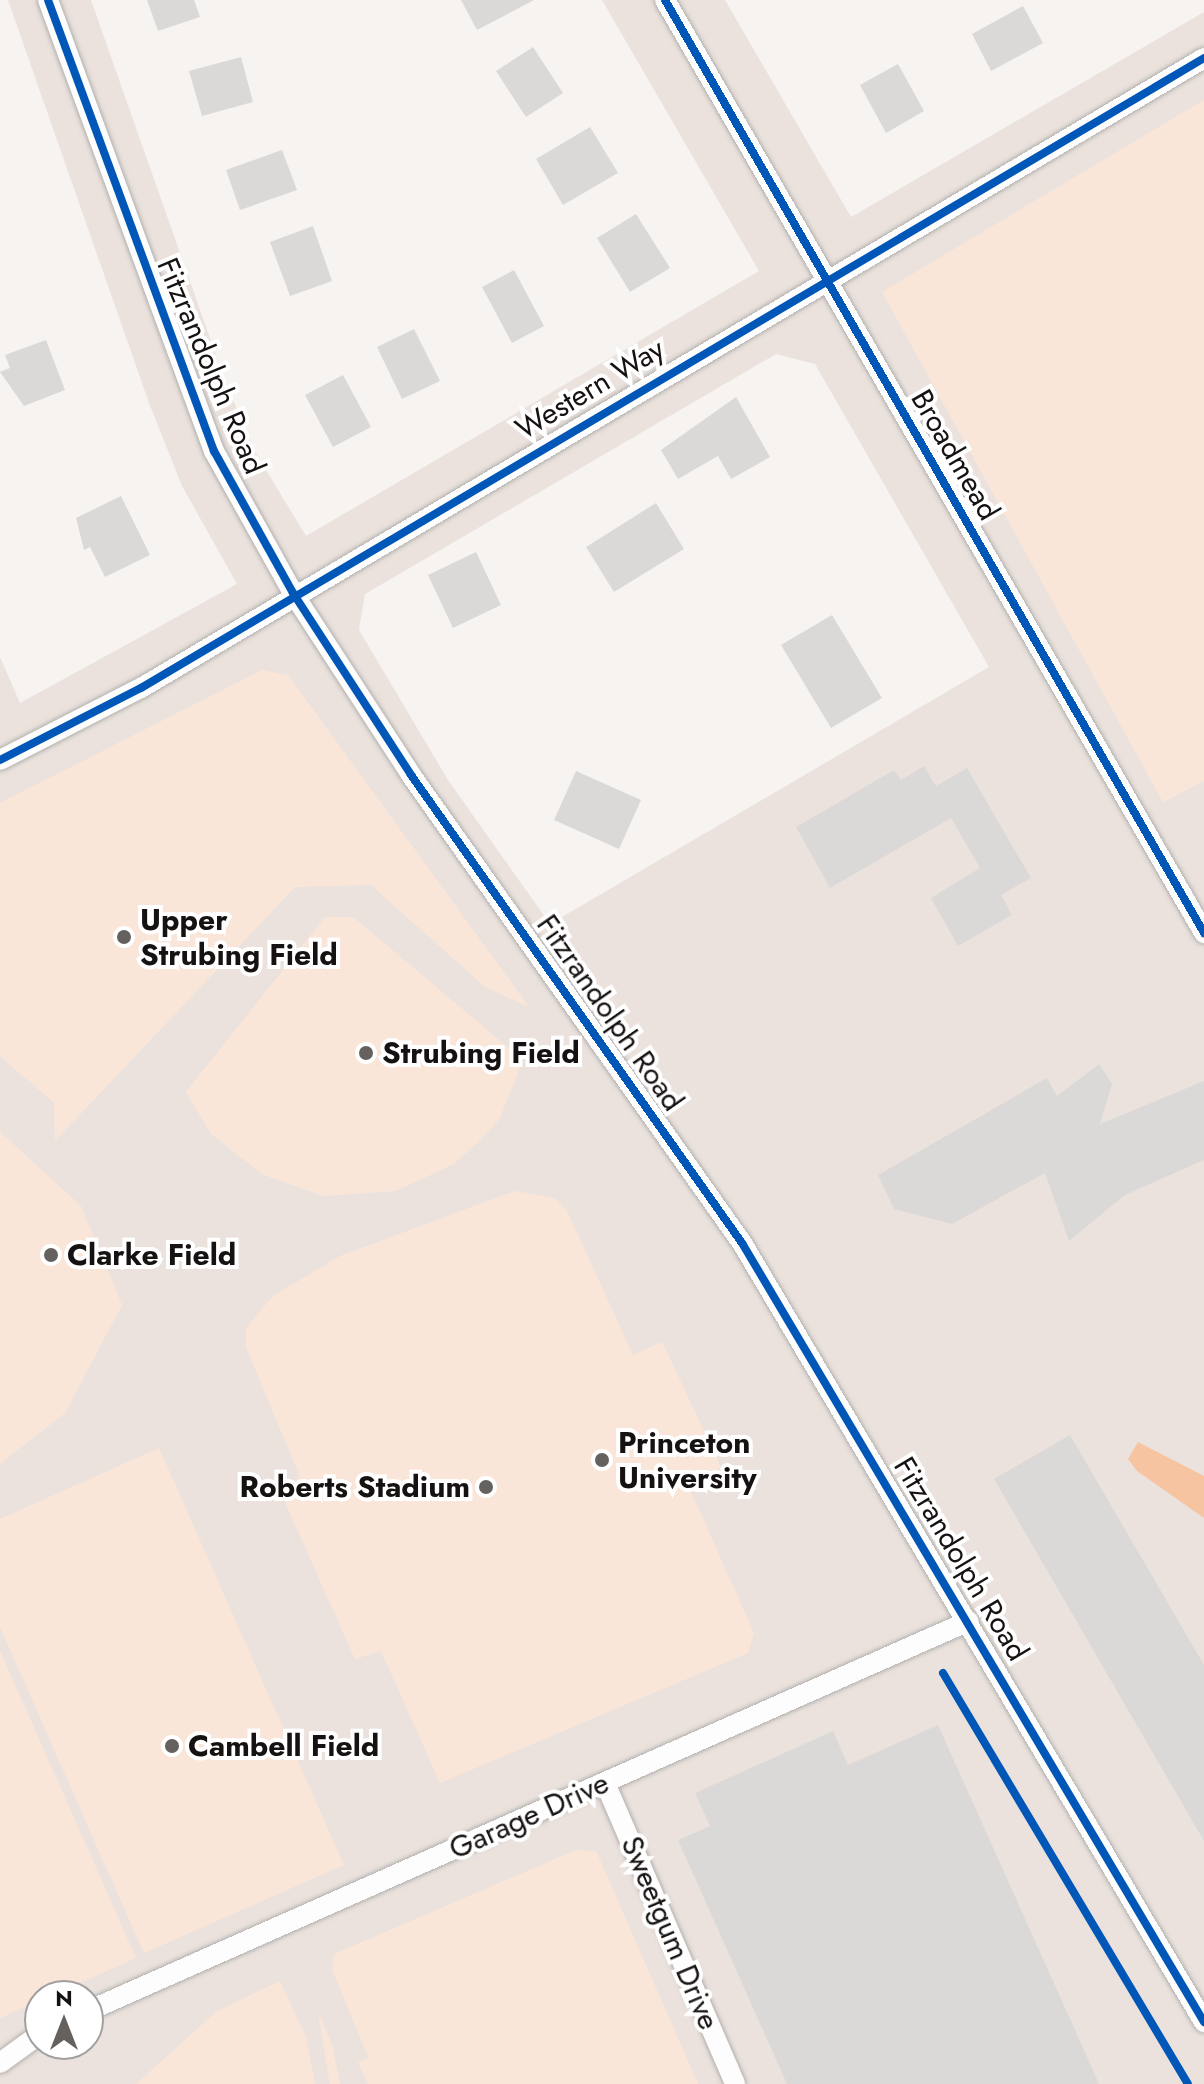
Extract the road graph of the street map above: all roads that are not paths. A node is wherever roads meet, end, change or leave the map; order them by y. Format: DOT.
graph roads {
  1 [pos="48,0"];
  2 [pos="665,0"];
  3 [pos="1204,58"];
  4 [pos="826,279"];
  5 [pos="293,593"];
  6 [pos="0,760"];
  7 [pos="1204,933"];
  8 [pos="969,1621"];
  9 [pos="605,1783"];
  10 [pos="104,2004"];
  11 [pos="1204,2022"];
  12 [pos="24,2046"];
  13 [pos="0,2063"];
  14 [pos="735,2084"];
  1 -- 5 [label="street, Fitzrandolph Road"];
  2 -- 4 [label="street, Broadmead"];
  3 -- 4 [label="street, Western Way"];
  4 -- 5 [label="street, Western Way"];
  4 -- 7 [label="street, Broadmead"];
  5 -- 6 [label="street, Western Way"];
  5 -- 8 [label="street, Fitzrandolph Road"];
  8 -- 9 [label="street, Garage Drive"];
  8 -- 11 [label="street, Fitzrandolph Road"];
  9 -- 10 [label="street, Garage Drive"];
  9 -- 14 [label="street, Sweetgum Drive"];
  12 -- 13 [label="street"];
}
